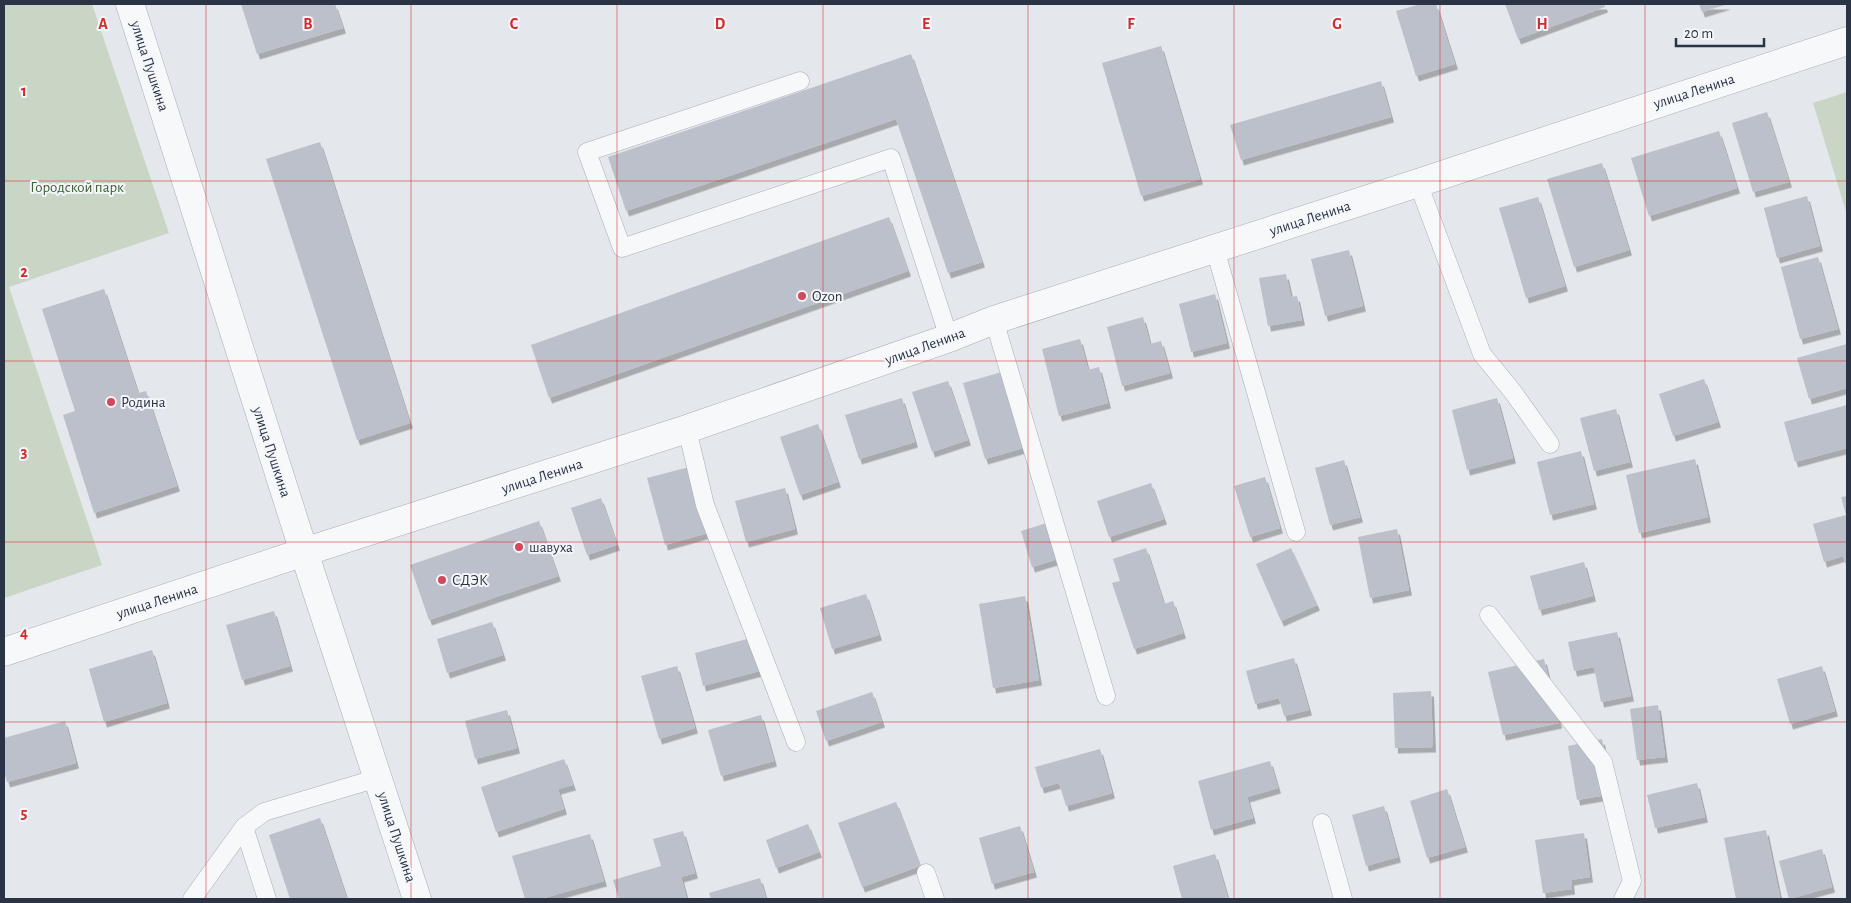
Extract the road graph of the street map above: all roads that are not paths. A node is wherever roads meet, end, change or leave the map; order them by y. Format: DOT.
graph roads {
  1 [pos="130,4"];
  2 [pos="1847,41"];
  3 [pos="800,81"];
  4 [pos="1418,183"];
  5 [pos="1215,249"];
  6 [pos="994,320"];
  7 [pos="949,338"];
  8 [pos="687,429"];
  9 [pos="1550,444"];
  10 [pos="1296,532"];
  11 [pos="304,552"];
  12 [pos="1489,615"];
  13 [pos="4,652"];
  14 [pos="1106,696"];
  15 [pos="796,742"];
  16 [pos="378,778"];
  17 [pos="1322,823"];
  18 [pos="244,827"];
  19 [pos="926,873"];
  20 [pos="192,899"];
  21 [pos="267,899"];
  22 [pos="417,899"];
  23 [pos="935,899"];
  24 [pos="1342,899"];
  25 [pos="1622,899"];
  1 -- 11 [label="street, улица Пушкина"];
  2 -- 4 [label="street, улица Ленина"];
  3 -- 7 [label="lane"];
  4 -- 5 [label="street, улица Ленина"];
  4 -- 9 [label="lane"];
  5 -- 6 [label="street, улица Ленина"];
  5 -- 10 [label="lane"];
  6 -- 7 [label="street, улица Ленина"];
  6 -- 14 [label="lane"];
  7 -- 8 [label="street, улица Ленина"];
  8 -- 11 [label="street, улица Ленина"];
  8 -- 15 [label="lane"];
  11 -- 13 [label="street, улица Ленина"];
  11 -- 16 [label="street, улица Пушкина"];
  12 -- 25 [label="lane"];
  16 -- 18 [label="lane"];
  16 -- 22 [label="street, улица Пушкина"];
  17 -- 24 [label="lane"];
  18 -- 20 [label="lane"];
  18 -- 21 [label="lane"];
  19 -- 23 [label="lane"];
}
